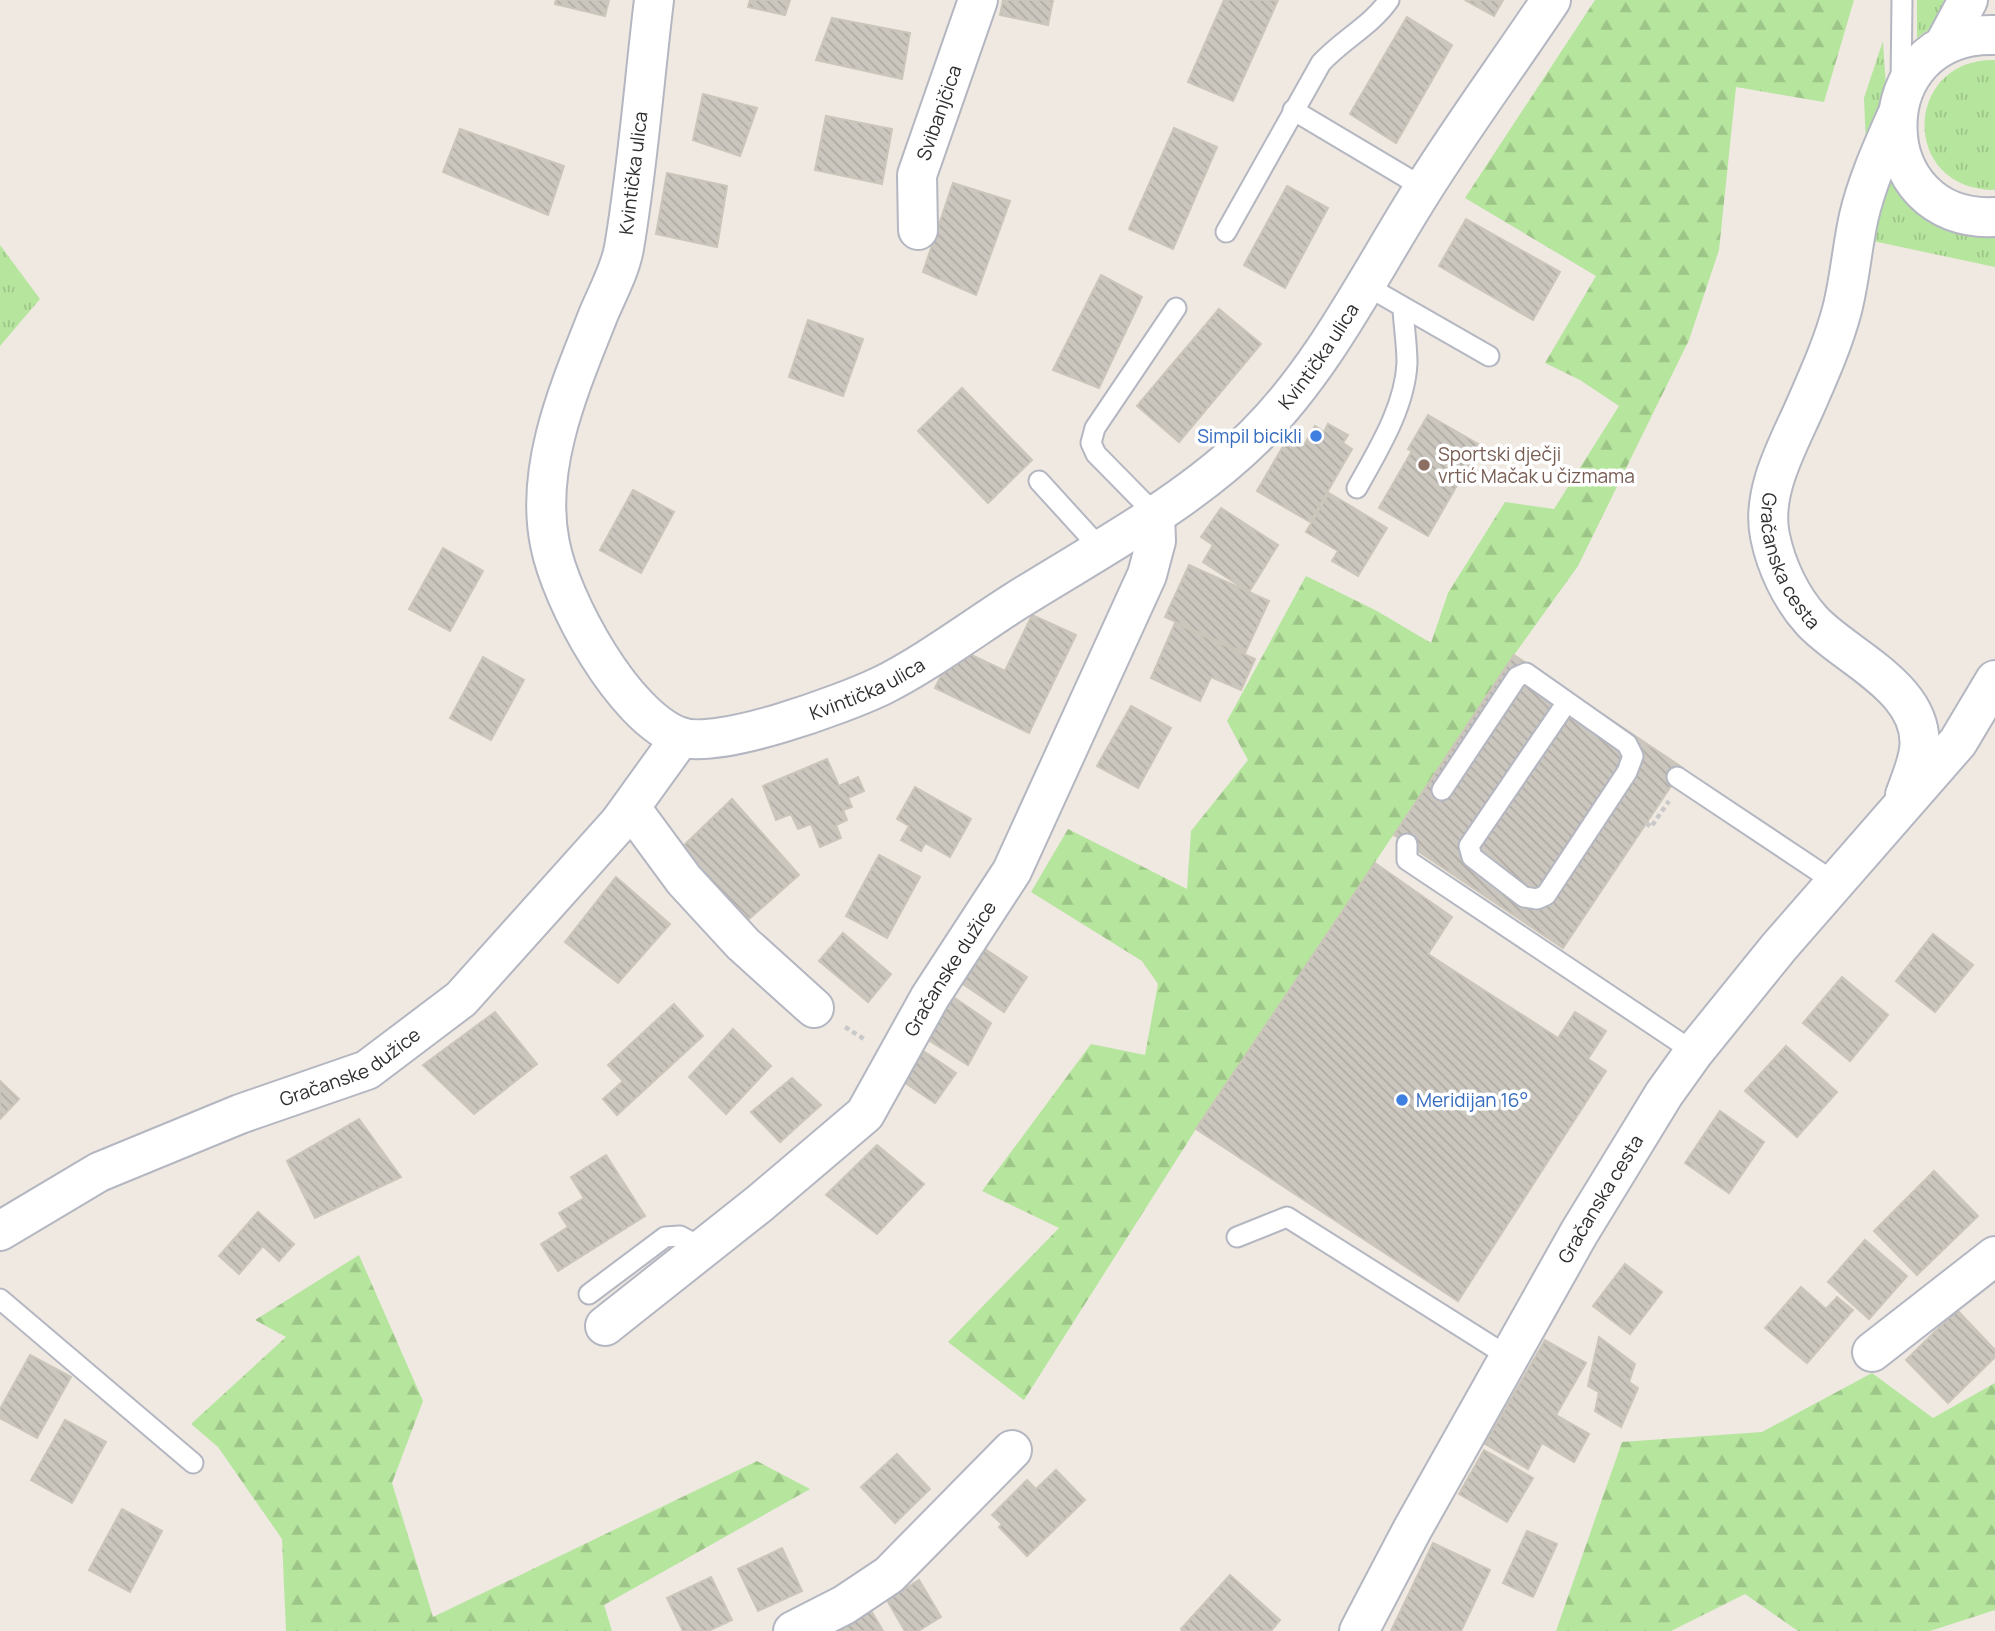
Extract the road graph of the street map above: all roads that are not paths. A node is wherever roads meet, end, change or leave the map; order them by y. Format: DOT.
graph roads {
  1 [pos="654,0"];
  2 [pos="978,0"];
  3 [pos="1389,0"];
  4 [pos="1551,0"];
  5 [pos="1902,0"];
  6 [pos="1968,0"];
  7 [pos="1995,35"];
  8 [pos="1944,45"];
  9 [pos="1899,105"];
  10 [pos="1293,110"];
  11 [pos="1424,188"];
  12 [pos="1995,217"];
  13 [pos="918,230"];
  14 [pos="1226,232"];
  15 [pos="1365,285"];
  16 [pos="1176,308"];
  17 [pos="1403,309"];
  18 [pos="1489,356"];
  19 [pos="1039,481"];
  20 [pos="1357,488"];
  21 [pos="1155,514"];
  22 [pos="1100,548"];
  23 [pos="1992,687"];
  24 [pos="1895,689"];
  25 [pos="1567,702"];
  26 [pos="681,737"];
  27 [pos="1677,777"];
  28 [pos="1442,790"];
  29 [pos="1901,807"];
  30 [pos="631,808"];
  31 [pos="1407,844"];
  32 [pos="1836,883"];
  33 [pos="814,1007"];
  34 [pos="1694,1052"];
  35 [pos="0,1231"];
  36 [pos="1237,1237"];
  37 [pos="1995,1256"];
  38 [pos="0,1299"];
  39 [pos="597,1310"];
  40 [pos="1872,1352"];
  41 [pos="1509,1357"];
  42 [pos="1012,1450"];
  43 [pos="193,1464"];
  44 [pos="793,1631"];
  45 [pos="1359,1631"];
  1 -- 26 [label="street, Kvintička ulica"];
  2 -- 13 [label="street, Svibanjčica"];
  3 -- 10 [label="lane"];
  4 -- 11 [label="street, Kvintička ulica"];
  5 -- 9 [label="lane"];
  6 -- 8 [label="street"];
  7 -- 8 [label="street"];
  8 -- 9 [label="street, Gračanska cesta"];
  9 -- 12 [label="street"];
  9 -- 24 [label="street, Gračanska cesta"];
  10 -- 11 [label="lane"];
  10 -- 14 [label="lane"];
  11 -- 15 [label="street, Kvintička ulica"];
  15 -- 17 [label="lane"];
  15 -- 21 [label="street, Kvintička ulica"];
  16 -- 21 [label="lane"];
  17 -- 18 [label="lane"];
  17 -- 20 [label="lane"];
  19 -- 22 [label="lane"];
  21 -- 22 [label="street, Kvintička ulica"];
  21 -- 39 [label="street, Gračanske dužice"];
  22 -- 26 [label="street, Kvintička ulica"];
  23 -- 24 [label="street"];
  23 -- 29 [label="street, Gračanska cesta"];
  24 -- 29 [label="street, Gračanska cesta"];
  25 -- 25 [label="lane"];
  25 -- 28 [label="lane"];
  26 -- 30 [label="street, Gračanske dužice"];
  27 -- 32 [label="lane"];
  29 -- 32 [label="street, Gračanska cesta"];
  30 -- 33 [label="street"];
  30 -- 35 [label="street, Gračanske dužice"];
  31 -- 34 [label="lane"];
  32 -- 34 [label="street, Gračanska cesta"];
  34 -- 41 [label="street, Gračanska cesta"];
  36 -- 41 [label="lane"];
  37 -- 40 [label="street"];
  38 -- 43 [label="lane"];
  41 -- 45 [label="street, Gračanska cesta"];
  42 -- 44 [label="street"];
}
